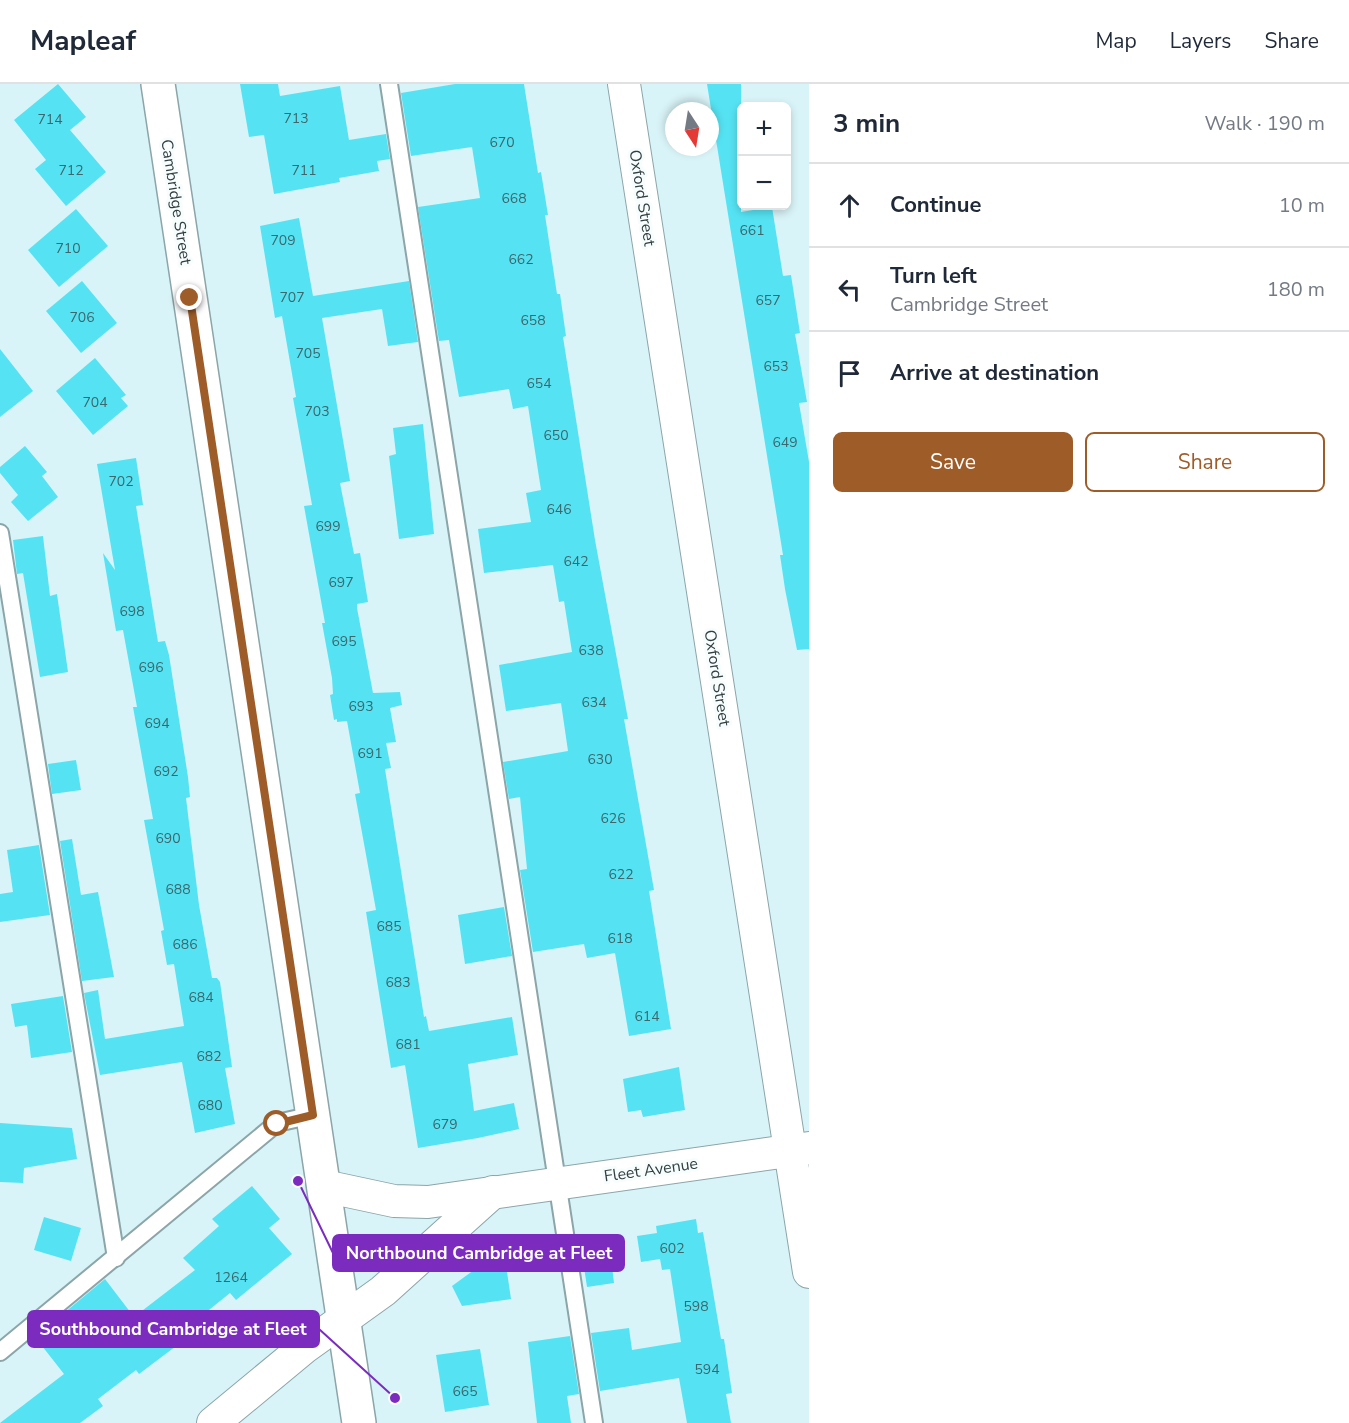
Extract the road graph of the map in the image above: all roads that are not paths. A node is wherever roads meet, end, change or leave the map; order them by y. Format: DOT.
graph roads {
  1 [pos="159,84"];
  2 [pos="389,84"];
  3 [pos="624,84"];
  4 [pos="0,533"];
  5 [pos="313,1115"];
  6 [pos="800,1149"];
  7 [pos="556,1182"];
  8 [pos="324,1186"];
  9 [pos="493,1192"];
  10 [pos="116,1258"];
  11 [pos="809,1272"];
  12 [pos="343,1322"];
  13 [pos="0,1352"];
  14 [pos="213,1423"];
  15 [pos="359,1423"];
  16 [pos="594,1423"];
  1 -- 5 [label="street, Cambridge Street"];
  2 -- 7 [label="lane"];
  3 -- 6 [label="street, Oxford Street"];
  4 -- 10 [label="lane"];
  5 -- 8 [label="street, Cambridge Street"];
  5 -- 10 [label="lane"];
  6 -- 7 [label="street, Fleet Avenue"];
  6 -- 11 [label="street, Oxford Street"];
  7 -- 9 [label="street, Fleet Avenue"];
  7 -- 16 [label="lane"];
  8 -- 9 [label="street, Fleet Avenue"];
  8 -- 12 [label="street, Cambridge Street"];
  9 -- 12 [label="street"];
  10 -- 13 [label="lane"];
  12 -- 14 [label="street"];
  12 -- 15 [label="street, Cambridge Street"];
}
